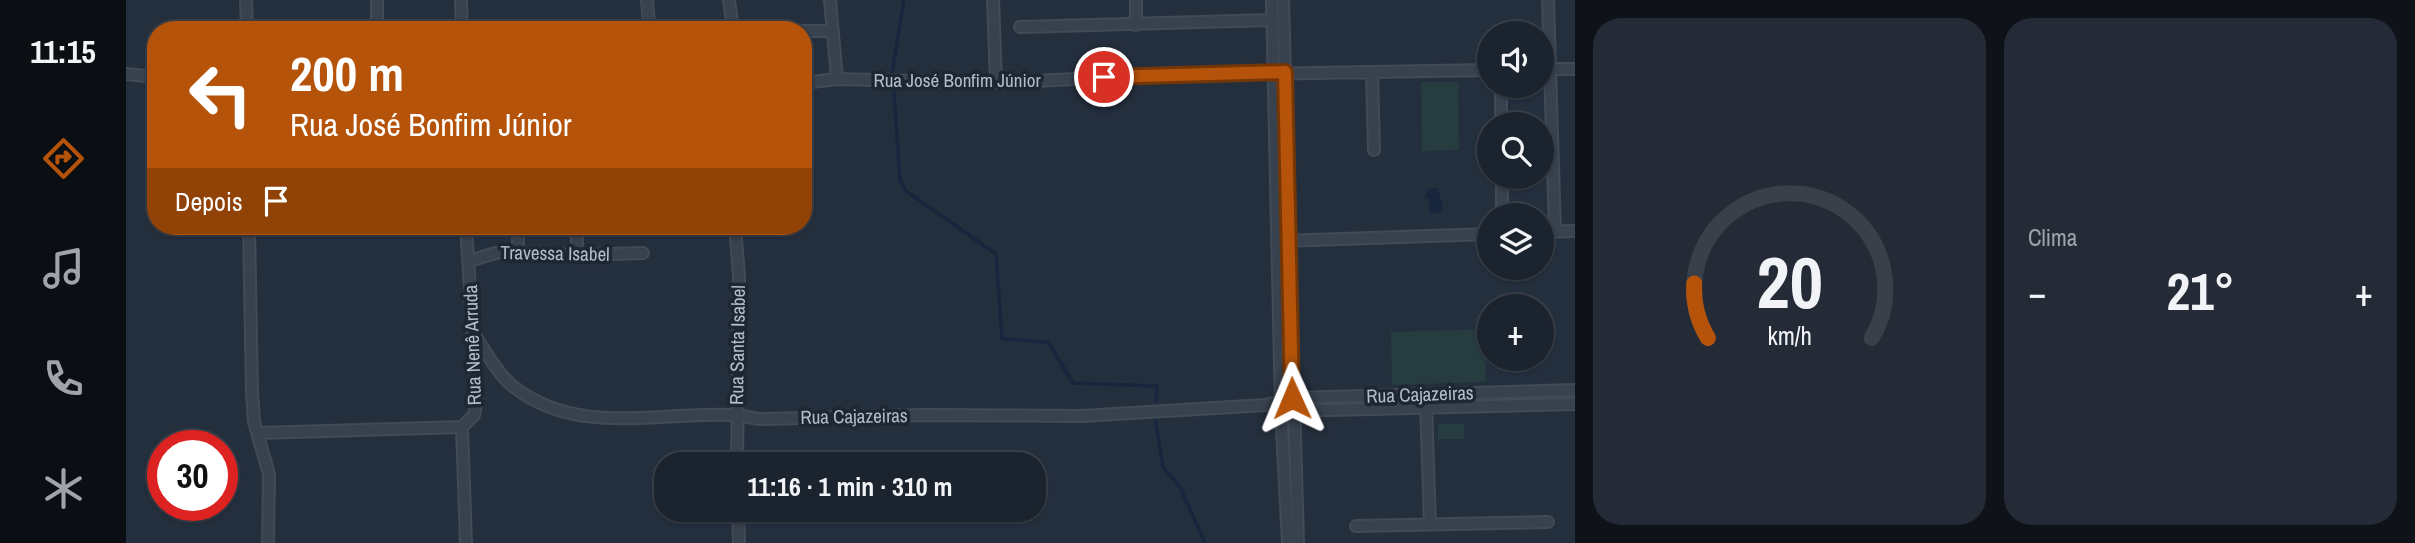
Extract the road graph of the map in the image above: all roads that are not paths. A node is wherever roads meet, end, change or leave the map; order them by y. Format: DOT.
graph roads {
  1 [pos="246,0"];
  2 [pos="377,0"];
  3 [pos="461,0"];
  4 [pos="647,0"];
  5 [pos="729,0"];
  6 [pos="830,0"];
  7 [pos="993,0"];
  8 [pos="1136,0"];
  9 [pos="1272,0"];
  10 [pos="1283,0"];
  11 [pos="1548,0"];
  12 [pos="1272,20"];
  13 [pos="247,21"];
  14 [pos="377,21"];
  15 [pos="462,21"];
  16 [pos="649,21"];
  17 [pos="732,21"];
  18 [pos="1548,21"];
  19 [pos="1136,25"];
  20 [pos="1020,27"];
  21 [pos="812,31"];
  22 [pos="831,31"];
  23 [pos="1477,69"];
  24 [pos="1554,69"];
  25 [pos="1575,69"];
  26 [pos="1280,72"];
  27 [pos="1372,72"];
  28 [pos="126,74"];
  29 [pos="147,76"];
  30 [pos="837,79"];
  31 [pos="812,82"];
  32 [pos="996,83"];
  33 [pos="1548,98"];
  34 [pos="1374,150"];
  35 [pos="1575,231"];
  36 [pos="1555,232"];
  37 [pos="1477,234"];
  38 [pos="249,235"];
  39 [pos="467,235"];
  40 [pos="518,235"];
  41 [pos="577,235"];
  42 [pos="736,235"];
  43 [pos="1283,241"];
  44 [pos="643,253"];
  45 [pos="518,254"];
  46 [pos="577,255"];
  47 [pos="469,261"];
  48 [pos="475,336"];
  49 [pos="1575,390"];
  50 [pos="1425,394"];
  51 [pos="1284,403"];
  52 [pos="1575,404"];
  53 [pos="1426,409"];
  54 [pos="1292,411"];
  55 [pos="735,415"];
  56 [pos="463,428"];
  57 [pos="258,433"];
  58 [pos="737,452"];
  59 [pos="738,522"];
  60 [pos="1548,522"];
  61 [pos="1430,524"];
  62 [pos="1356,526"];
  63 [pos="268,543"];
  64 [pos="466,543"];
  65 [pos="739,543"];
  66 [pos="1288,543"];
  67 [pos="1298,543"];
  1 -- 13 [label="street"];
  2 -- 14 [label="street"];
  3 -- 15 [label="street"];
  4 -- 16 [label="street"];
  5 -- 17 [label="street"];
  6 -- 22 [label="street"];
  7 -- 32 [label="street"];
  8 -- 19 [label="street"];
  9 -- 12 [label="street"];
  10 -- 26 [label="street"];
  11 -- 18 [label="street"];
  12 -- 19 [label="street"];
  12 -- 26 [label="street"];
  19 -- 20 [label="street"];
  21 -- 22 [label="street"];
  22 -- 30 [label="street"];
  23 -- 27 [label="street, Rua José Bonfim Júnior"];
  24 -- 25 [label="street"];
  26 -- 27 [label="street, Rua José Bonfim Júnior"];
  26 -- 32 [label="street, Rua José Bonfim Júnior"];
  26 -- 43 [label="street"];
  27 -- 34 [label="street"];
  28 -- 29 [label="street"];
  30 -- 31 [label="street, Rua José Bonfim Júnior"];
  30 -- 32 [label="street, Rua José Bonfim Júnior"];
  33 -- 36 [label="street"];
  35 -- 36 [label="street"];
  37 -- 43 [label="street"];
  38 -- 57 [label="street"];
  39 -- 47 [label="street, Rua Nenê Arruda"];
  40 -- 45 [label="street"];
  41 -- 46 [label="street"];
  42 -- 55 [label="street, Rua Santa Isabel"];
  43 -- 51 [label="street"];
  44 -- 46 [label="street, Travessa Isabel"];
  45 -- 46 [label="street, Travessa Isabel"];
  45 -- 47 [label="street, Travessa Isabel"];
  47 -- 48 [label="street, Rua Nenê Arruda"];
  48 -- 55 [label="street, Rua Cajazeiras"];
  48 -- 56 [label="street, Rua Nenê Arruda"];
  49 -- 50 [label="street, Rua Cajazeiras"];
  50 -- 51 [label="street, Rua Cajazeiras"];
  50 -- 53 [label="street"];
  51 -- 54 [label="street"];
  51 -- 55 [label="street, Rua Cajazeiras"];
  51 -- 66 [label="street"];
  52 -- 53 [label="street, Rua Cajazeiras"];
  53 -- 54 [label="street, Rua Cajazeiras"];
  53 -- 61 [label="street"];
  54 -- 67 [label="street"];
  55 -- 58 [label="street, Rua Santa Isabel"];
  56 -- 57 [label="street"];
  56 -- 64 [label="street, Rua Nenê Arruda"];
  57 -- 63 [label="street"];
  59 -- 65 [label="street"];
  60 -- 61 [label="street"];
  61 -- 62 [label="street"];
}
